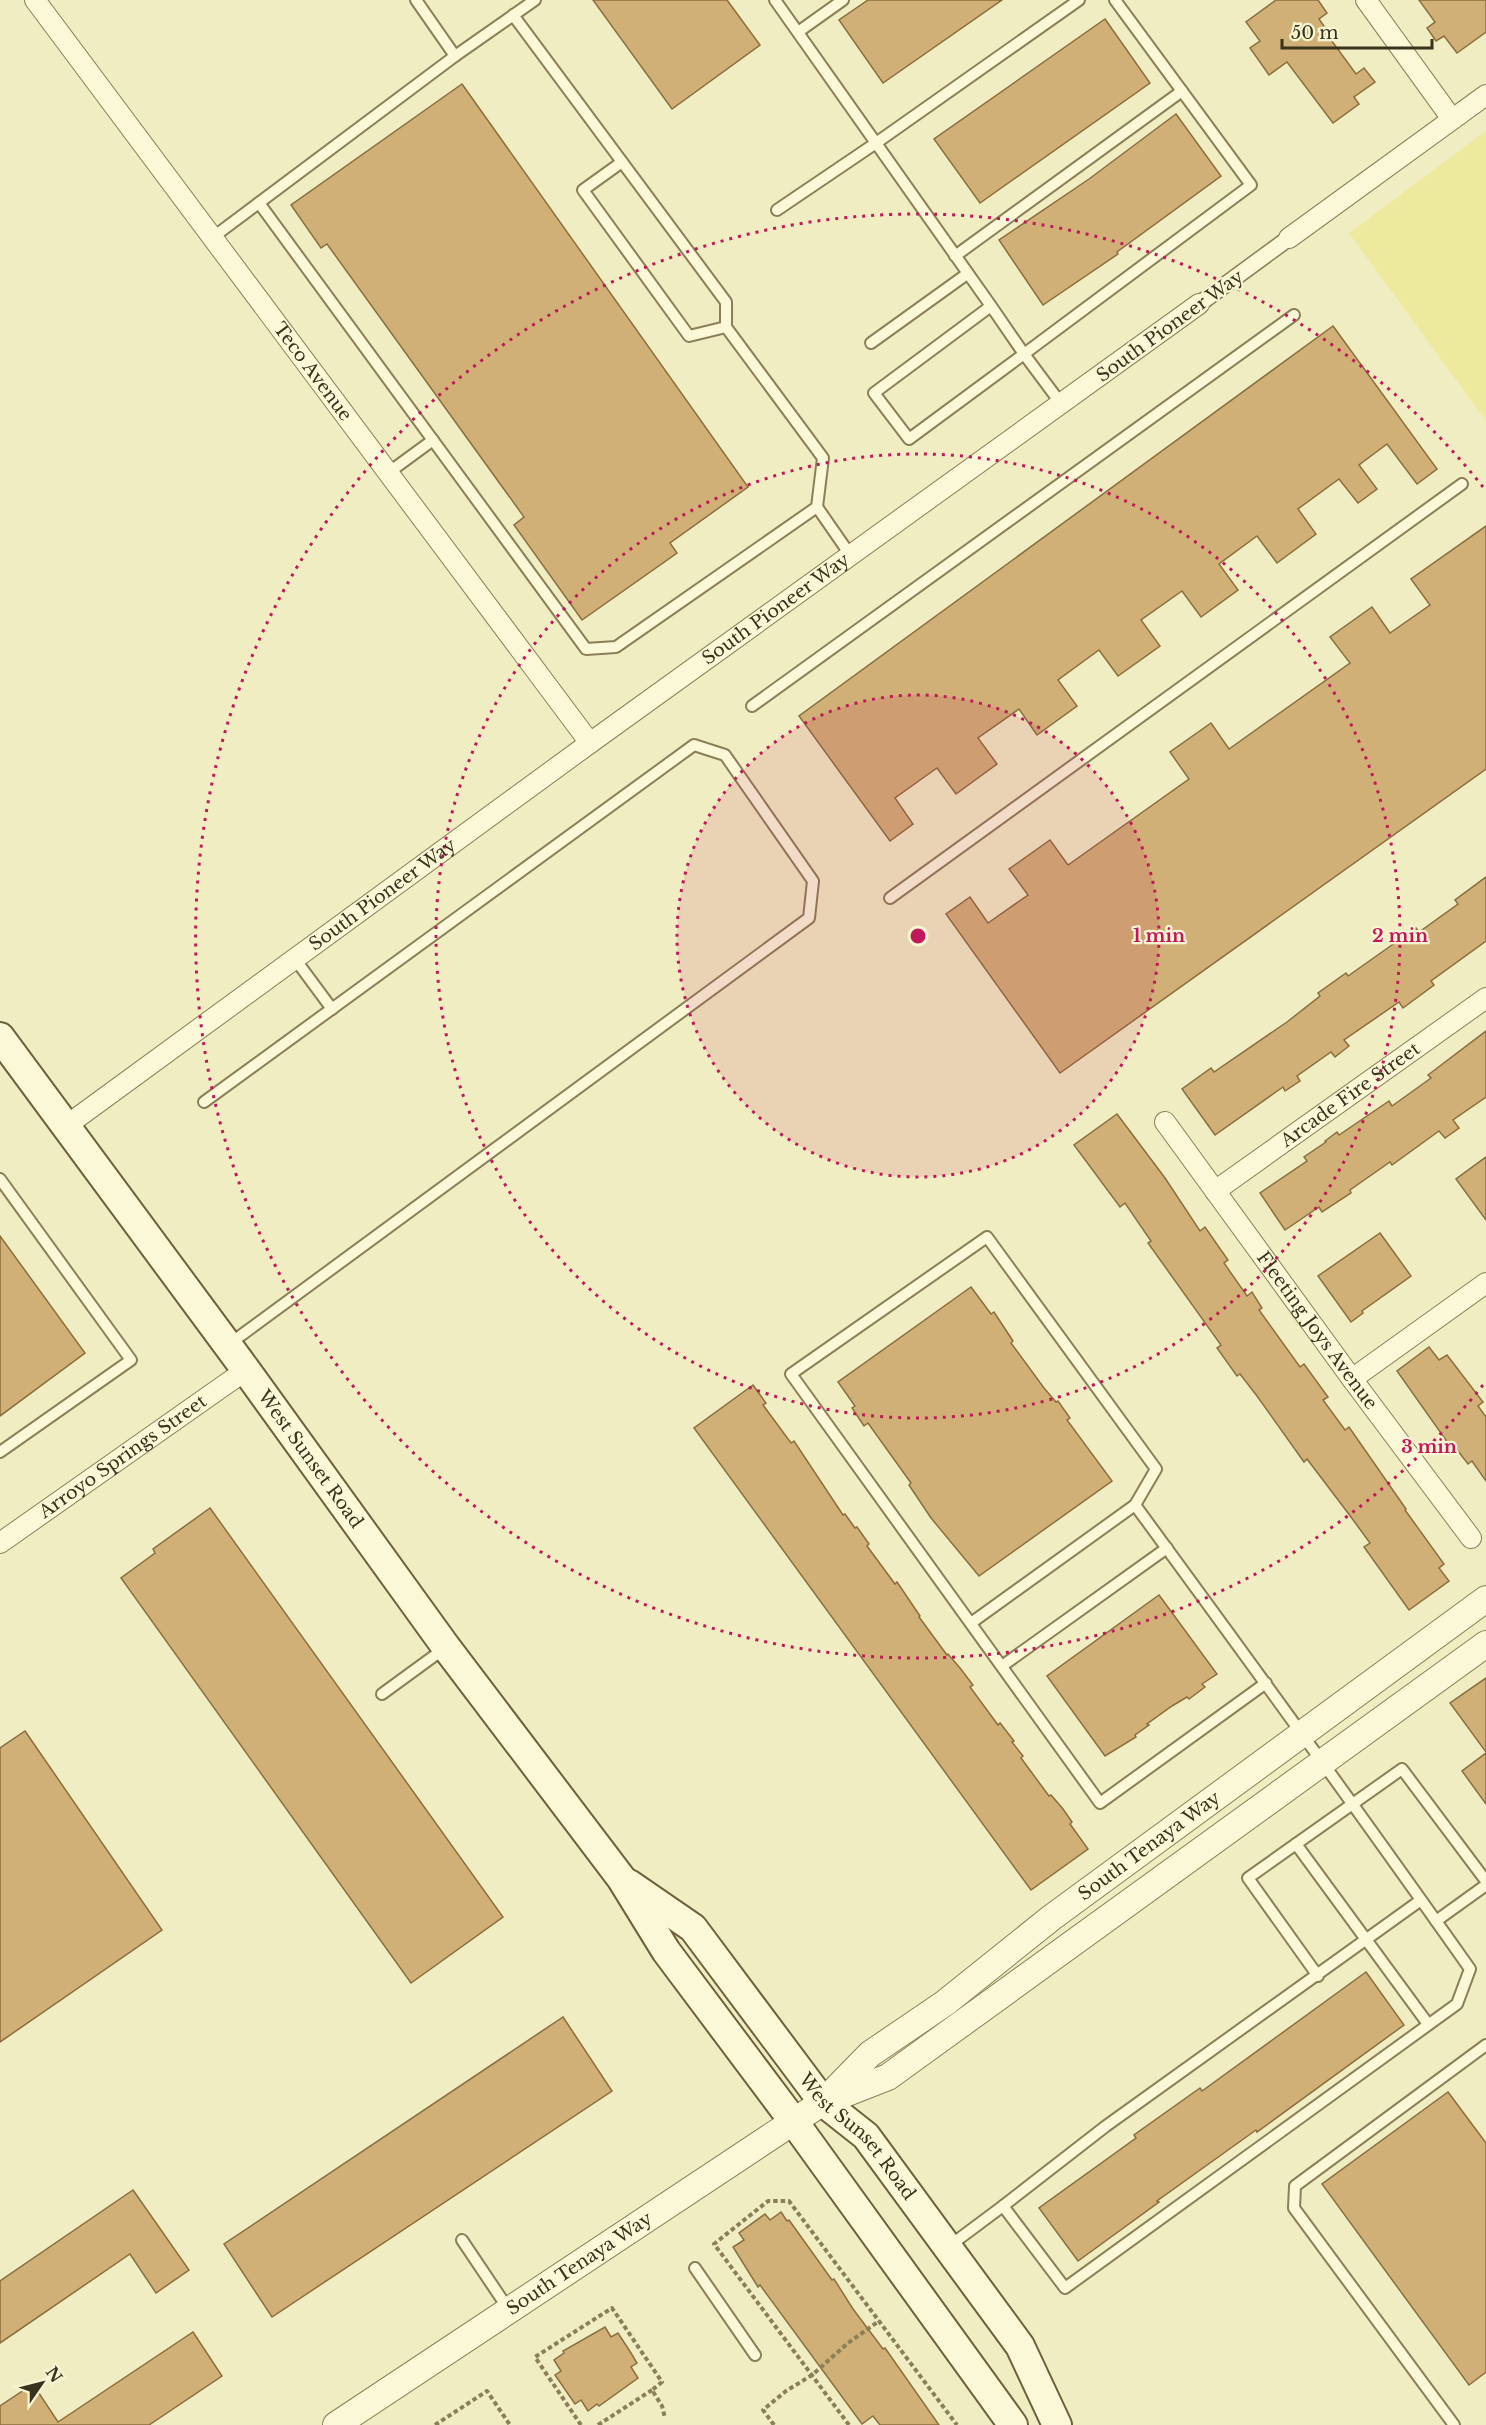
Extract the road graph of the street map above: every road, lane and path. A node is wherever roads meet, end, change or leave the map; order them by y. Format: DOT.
graph roads {
  1 [pos="35,0"];
  2 [pos="416,0"];
  3 [pos="535,0"];
  4 [pos="775,0"];
  5 [pos="843,0"];
  6 [pos="1079,0"];
  7 [pos="1115,0"];
  8 [pos="1366,0"];
  9 [pos="513,15"];
  10 [pos="798,32"];
  11 [pos="455,56"];
  12 [pos="1182,91"];
  13 [pos="1486,95"];
  14 [pos="1452,119"];
  15 [pos="876,143"];
  16 [pos="622,162"];
  17 [pos="259,203"];
  18 [pos="777,210"];
  19 [pos="212,238"];
  20 [pos="1289,238"];
  21 [pos="956,256"];
  22 [pos="967,274"];
  23 [pos="1199,304"];
  24 [pos="991,306"];
  25 [pos="1294,315"];
  26 [pos="726,327"];
  27 [pos="871,343"];
  28 [pos="1024,354"];
  29 [pos="1062,405"];
  30 [pos="433,440"];
  31 [pos="388,473"];
  32 [pos="1462,484"];
  33 [pos="817,507"];
  34 [pos="851,556"];
  35 [pos="752,706"];
  36 [pos="590,743"];
  37 [pos="890,898"];
  38 [pos="295,959"];
  39 [pos="1486,998"];
  40 [pos="332,1009"];
  41 [pos="0,1037"];
  42 [pos="204,1102"];
  43 [pos="1165,1122"];
  44 [pos="66,1126"];
  45 [pos="0,1179"];
  46 [pos="1215,1191"];
  47 [pos="1485,1286"];
  48 [pos="228,1345"];
  49 [pos="246,1370"];
  50 [pos="1352,1379"];
  51 [pos="0,1452"];
  52 [pos="1135,1505"];
  53 [pos="1471,1538"];
  54 [pos="0,1543"];
  55 [pos="1167,1548"];
  56 [pos="1486,1599"];
  57 [pos="971,1623"];
  58 [pos="1486,1644"];
  59 [pos="446,1647"];
  60 [pos="1002,1666"];
  61 [pos="1266,1683"];
  62 [pos="382,1694"];
  63 [pos="1302,1734"];
  64 [pos="1323,1762"];
  65 [pos="1353,1804"];
  66 [pos="1296,1844"];
  67 [pos="621,1878"];
  68 [pos="1486,1881"];
  69 [pos="1486,1886"];
  70 [pos="1421,1900"];
  71 [pos="1436,1922"];
  72 [pos="1367,1940"];
  73 [pos="1318,1976"];
  74 [pos="1428,2024"];
  75 [pos="1486,2045"];
  76 [pos="824,2102"];
  77 [pos="794,2122"];
  78 [pos="1003,2206"];
  79 [pos="462,2240"];
  80 [pos="947,2248"];
  81 [pos="695,2268"];
  82 [pos="509,2310"];
  83 [pos="879,2320"];
  84 [pos="755,2355"];
  85 [pos="812,2375"];
  86 [pos="652,2390"];
  87 [pos="665,2418"];
  88 [pos="336,2425"];
  89 [pos="435,2425"];
  90 [pos="510,2425"];
  91 [pos="581,2425"];
  92 [pos="598,2425"];
  93 [pos="774,2425"];
  94 [pos="849,2425"];
  95 [pos="957,2425"];
  96 [pos="1013,2425"];
  97 [pos="1057,2425"];
  98 [pos="1454,2425"];
  1 -- 19 [label="street, Teco Avenue"];
  2 -- 11 [label="lane"];
  3 -- 9 [label="lane"];
  4 -- 10 [label="lane"];
  5 -- 10 [label="lane"];
  6 -- 15 [label="lane"];
  7 -- 12 [label="lane"];
  8 -- 14 [label="street"];
  9 -- 11 [label="lane"];
  9 -- 16 [label="lane"];
  10 -- 15 [label="lane"];
  11 -- 17 [label="lane"];
  12 -- 21 [label="lane"];
  12 -- 28 [label="lane"];
  13 -- 14 [label="street, South Pioneer Way"];
  14 -- 20 [label="street, South Pioneer Way"];
  15 -- 18 [label="lane"];
  15 -- 21 [label="lane"];
  16 -- 26 [label="lane"];
  16 -- 26 [label="lane"];
  17 -- 19 [label="lane"];
  17 -- 30 [label="lane"];
  19 -- 31 [label="street, Teco Avenue"];
  20 -- 23 [label="street, South Pioneer Way"];
  21 -- 22 [label="lane"];
  22 -- 24 [label="lane"];
  22 -- 27 [label="lane"];
  23 -- 29 [label="street, South Pioneer Way"];
  24 -- 28 [label="lane"];
  24 -- 28 [label="lane"];
  25 -- 35 [label="lane"];
  26 -- 33 [label="lane"];
  28 -- 29 [label="lane"];
  29 -- 34 [label="street, South Pioneer Way"];
  30 -- 31 [label="lane"];
  30 -- 33 [label="lane"];
  31 -- 36 [label="street, Teco Avenue"];
  32 -- 37 [label="lane"];
  33 -- 34 [label="lane"];
  34 -- 36 [label="street, South Pioneer Way"];
  36 -- 38 [label="street, South Pioneer Way"];
  38 -- 40 [label="lane"];
  38 -- 44 [label="street, South Pioneer Way"];
  39 -- 46 [label="street, Arcade Fire Street"];
  40 -- 42 [label="lane"];
  40 -- 48 [label="lane"];
  41 -- 44 [label="main road, West Sunset Road"];
  43 -- 46 [label="street, Fleeting Joys Avenue"];
  44 -- 48 [label="main road, West Sunset Road"];
  45 -- 51 [label="lane"];
  46 -- 50 [label="street, Fleeting Joys Avenue"];
  47 -- 50 [label="street"];
  48 -- 49 [label="main road, West Sunset Road"];
  49 -- 54 [label="street, Arroyo Springs Street"];
  49 -- 59 [label="main road, West Sunset Road"];
  50 -- 53 [label="street, Fleeting Joys Avenue"];
  52 -- 55 [label="lane"];
  52 -- 57 [label="lane"];
  52 -- 57 [label="lane"];
  55 -- 60 [label="lane"];
  55 -- 61 [label="lane"];
  56 -- 63 [label="street, South Tenaya Way"];
  57 -- 60 [label="lane"];
  58 -- 64 [label="street, South Tenaya Way"];
  59 -- 62 [label="lane"];
  59 -- 67 [label="main road, West Sunset Road"];
  60 -- 61 [label="lane"];
  61 -- 63 [label="lane"];
  63 -- 64 [label="lane"];
  63 -- 76 [label="street, South Tenaya Way"];
  64 -- 65 [label="lane"];
  64 -- 76 [label="street, South Tenaya Way"];
  65 -- 66 [label="lane"];
  65 -- 68 [label="lane"];
  65 -- 70 [label="lane"];
  66 -- 72 [label="lane"];
  66 -- 73 [label="lane"];
  67 -- 76 [label="main road, West Sunset Road"];
  67 -- 77 [label="main road, West Sunset Road"];
  69 -- 71 [label="lane"];
  70 -- 71 [label="lane"];
  70 -- 72 [label="lane"];
  71 -- 74 [label="lane"];
  72 -- 73 [label="lane"];
  72 -- 74 [label="lane"];
  73 -- 78 [label="lane"];
  74 -- 78 [label="lane"];
  75 -- 98 [label="lane"];
  76 -- 77 [label="street, South Tenaya Way"];
  76 -- 80 [label="main road, West Sunset Road"];
  77 -- 82 [label="street, South Tenaya Way"];
  77 -- 96 [label="main road, West Sunset Road"];
  78 -- 80 [label="lane"];
  79 -- 82 [label="lane"];
  80 -- 97 [label="main road, West Sunset Road"];
  81 -- 84 [label="lane"];
  82 -- 88 [label="street, South Tenaya Way"];
  83 -- 85 [label="path"];
  83 -- 85 [label="path"];
  83 -- 95 [label="path"];
  85 -- 93 [label="path"];
  85 -- 94 [label="path"];
  86 -- 87 [label="path"];
  86 -- 91 [label="path"];
  86 -- 92 [label="path"];
  89 -- 90 [label="path"];
}
